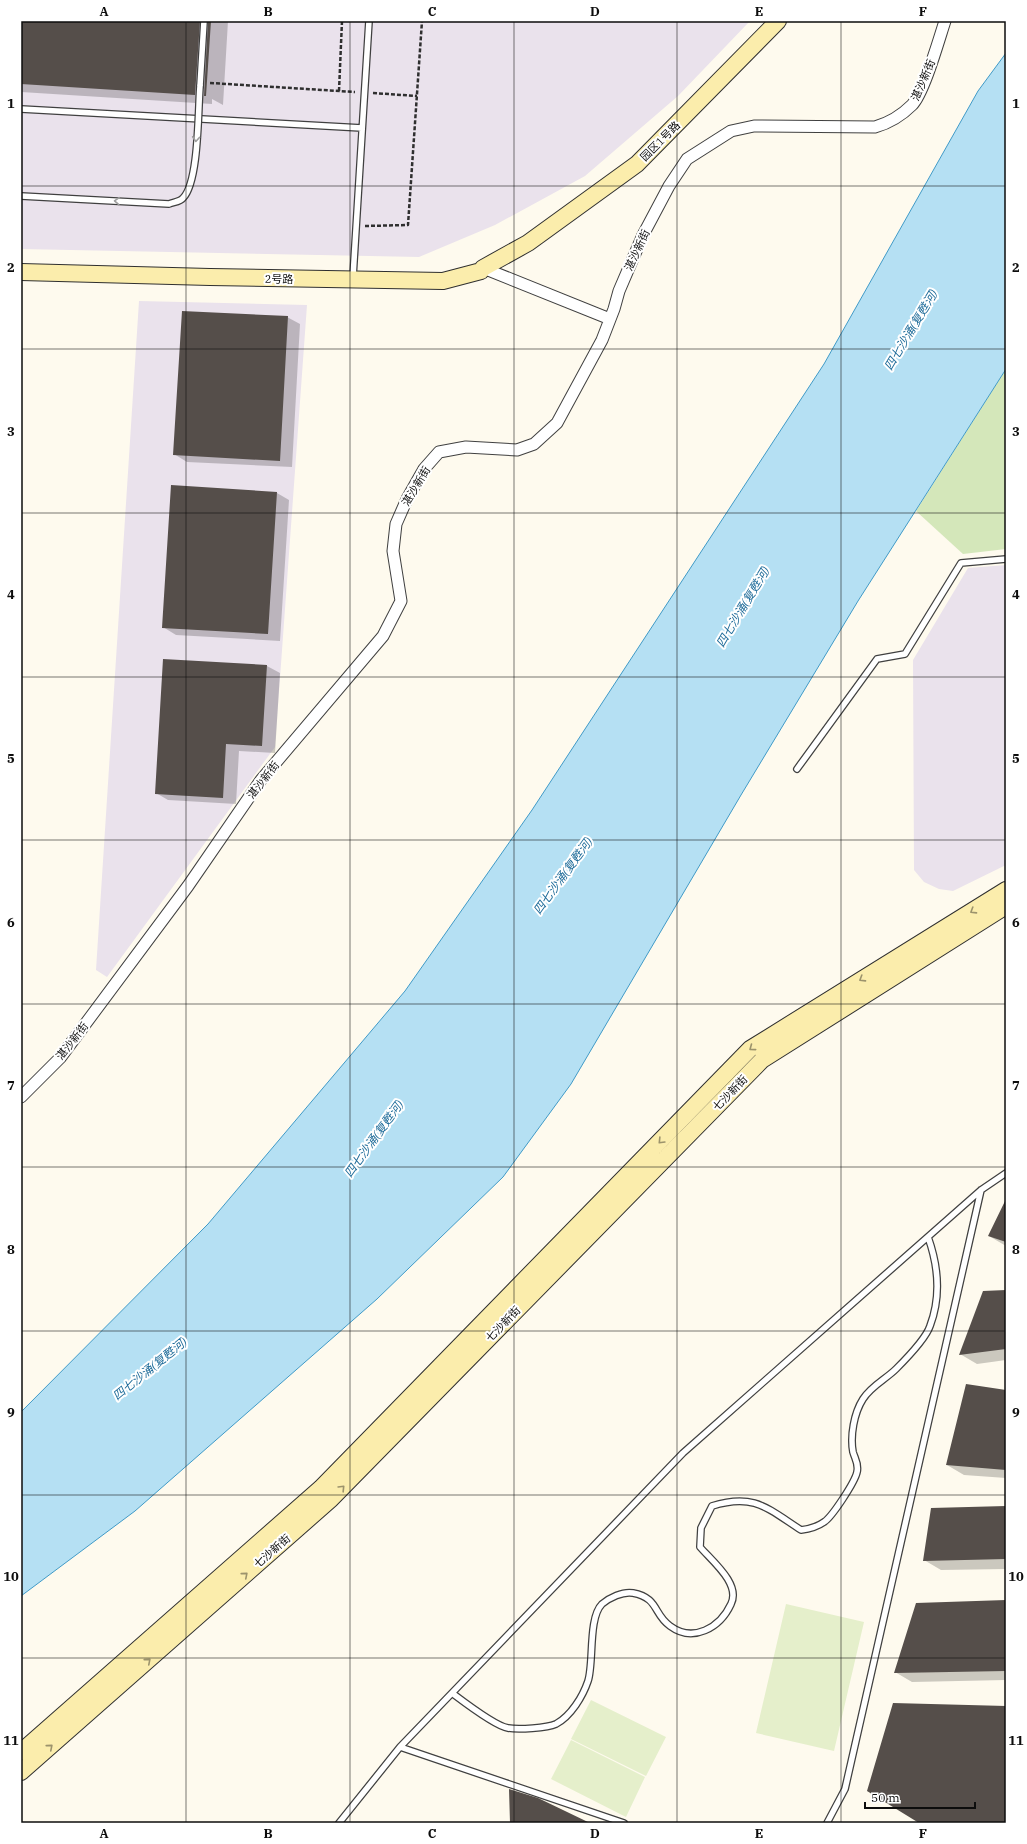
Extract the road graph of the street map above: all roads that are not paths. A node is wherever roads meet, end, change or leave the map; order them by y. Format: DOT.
graph roads {
  1 [pos="204,21"];
  2 [pos="369,21"];
  3 [pos="778,21"];
  4 [pos="945,21"];
  5 [pos="21,109"];
  6 [pos="362,128"];
  7 [pos="21,196"];
  8 [pos="528,243"];
  9 [pos="483,268"];
  10 [pos="21,272"];
  11 [pos="353,280"];
  12 [pos="610,319"];
  13 [pos="1006,559"];
  14 [pos="797,769"];
  15 [pos="1006,890"];
  16 [pos="1006,906"];
  17 [pos="21,1097"];
  18 [pos="1006,1172"];
  19 [pos="981,1190"];
  20 [pos="928,1237"];
  21 [pos="452,1693"];
  22 [pos="400,1747"];
  23 [pos="21,1752"];
  24 [pos="21,1772"];
  25 [pos="339,1823"];
  26 [pos="624,1823"];
  27 [pos="827,1823"];
  1 -- 7 [label="lane, one-way, bridge"];
  2 -- 6 [label="lane"];
  3 -- 8 [label="street, 园区1号路"];
  4 -- 12 [label="street, 湛沙新街"];
  5 -- 6 [label="lane"];
  6 -- 11 [label="lane"];
  8 -- 9 [label="street, 2号路"];
  9 -- 11 [label="street, 2号路"];
  9 -- 12 [label="street"];
  10 -- 11 [label="street, 2号路"];
  12 -- 17 [label="street, 湛沙新街"];
  13 -- 14 [label="lane"];
  15 -- 23 [label="street, 七沙新街, one-way"];
  24 -- 16 [label="street, 七沙新街, one-way"];
  18 -- 19 [label="lane"];
  19 -- 20 [label="lane"];
  19 -- 27 [label="lane"];
  20 -- 21 [label="lane"];
  20 -- 21 [label="lane"];
  21 -- 22 [label="lane"];
  22 -- 25 [label="lane"];
  22 -- 26 [label="lane"];
}
